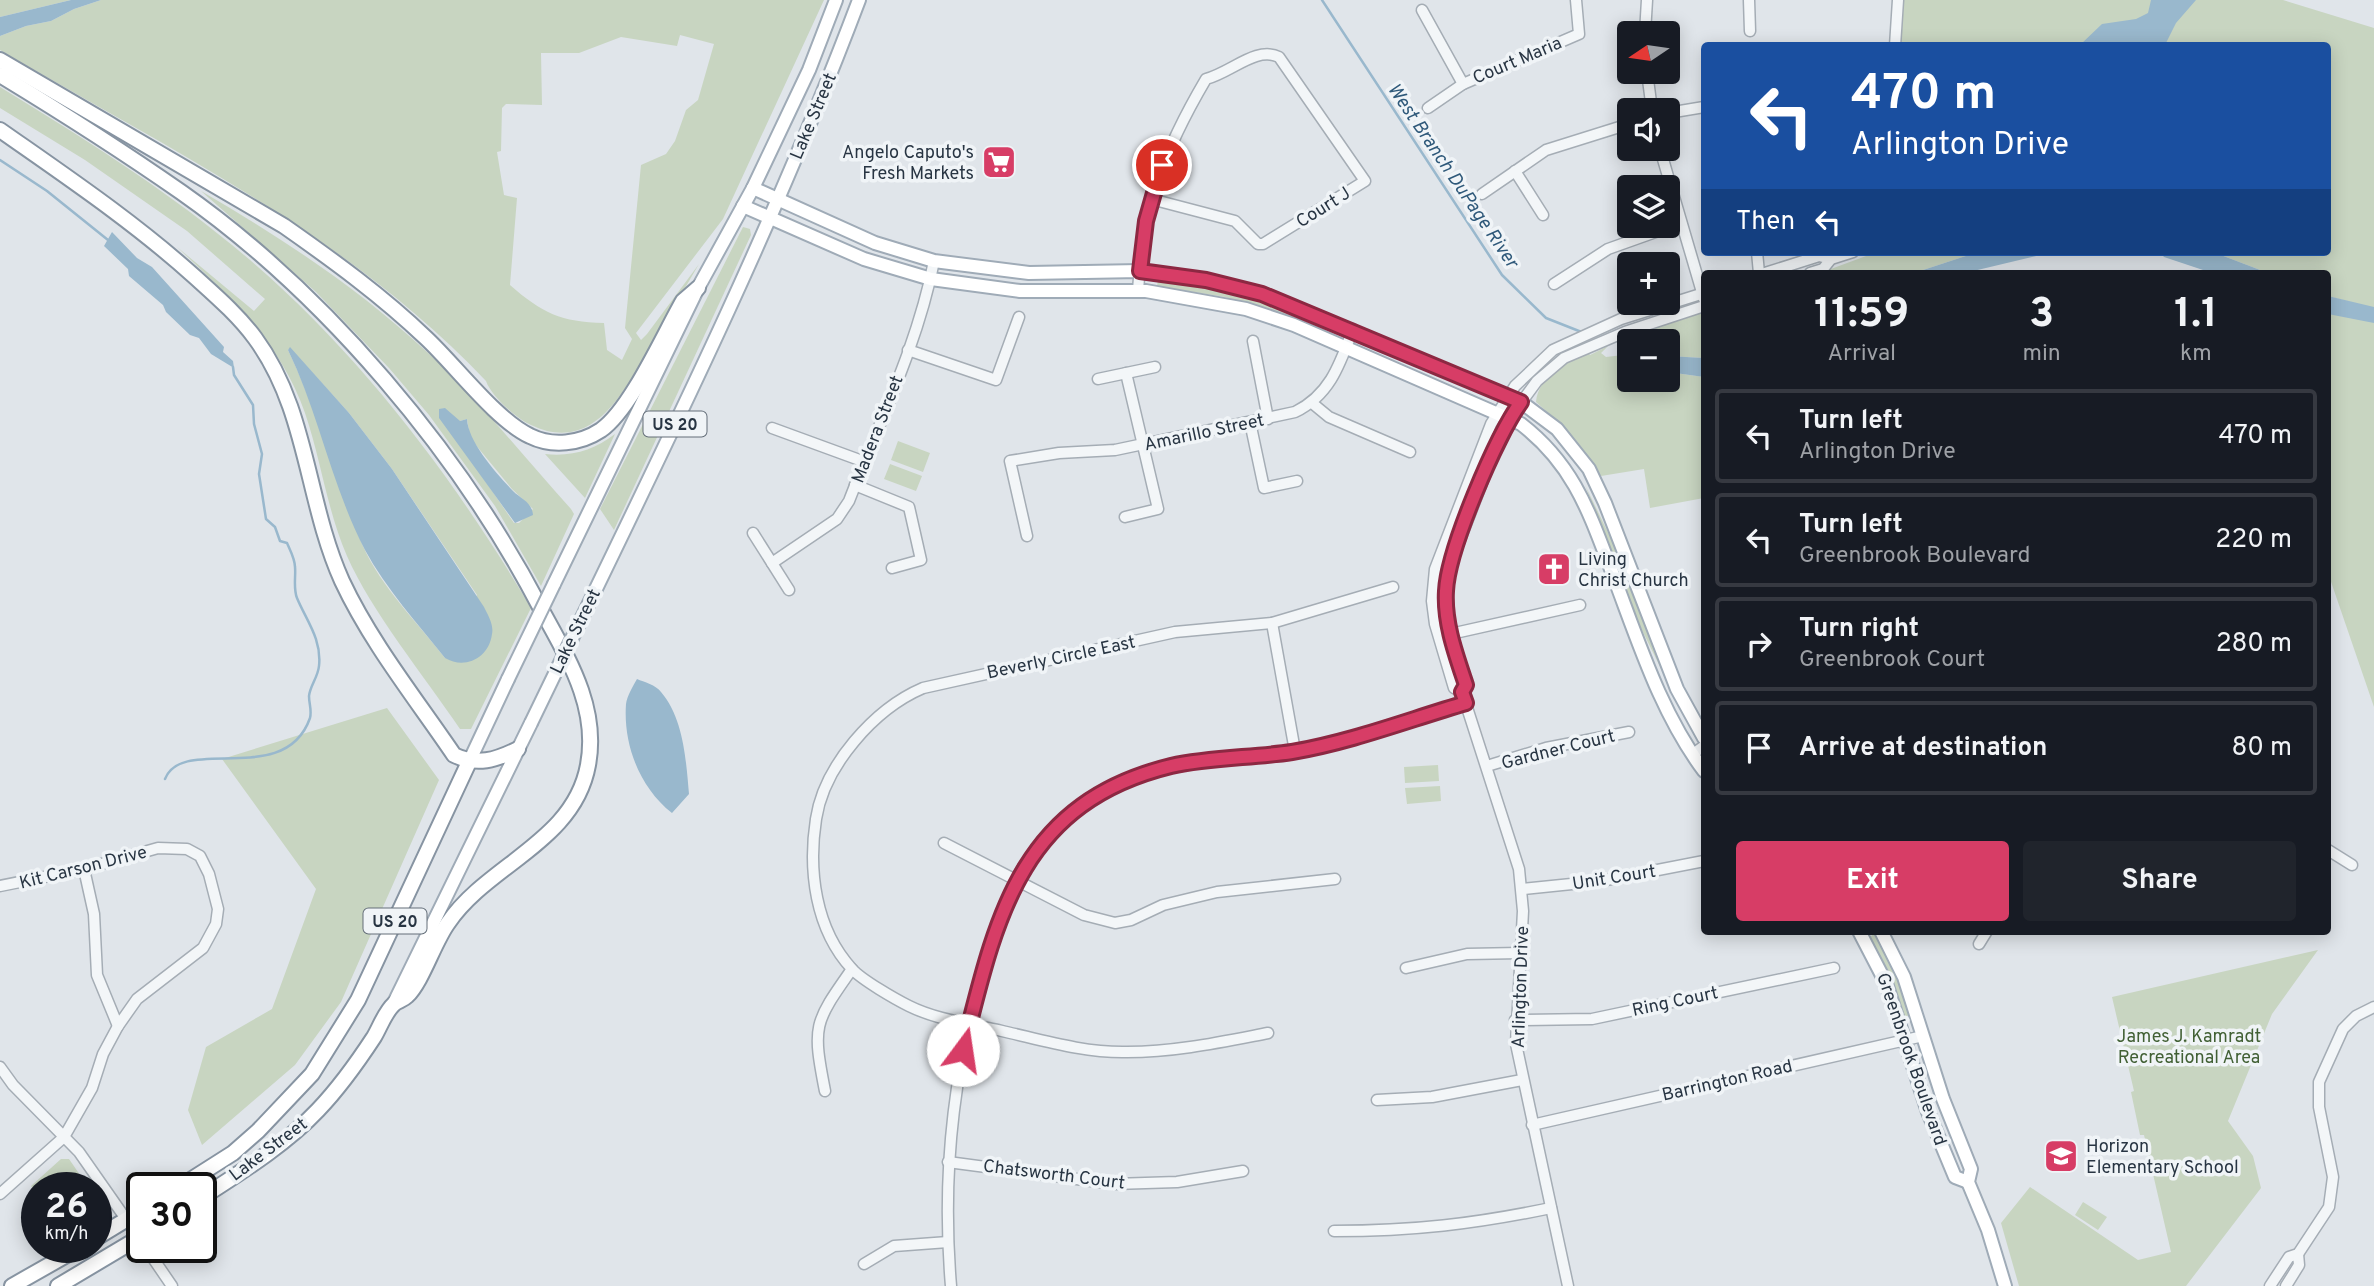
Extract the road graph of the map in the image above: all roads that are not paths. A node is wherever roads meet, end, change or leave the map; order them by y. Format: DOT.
graph roads {
  1 [pos="836,0"];
  2 [pos="859,0"];
  3 [pos="1576,0"];
  4 [pos="1647,0"];
  5 [pos="1749,0"];
  6 [pos="1898,0"];
  7 [pos="1422,10"];
  8 [pos="1646,21"];
  9 [pos="1750,31"];
  10 [pos="1895,42"];
  11 [pos="0,60"];
  12 [pos="0,75"];
  13 [pos="1463,84"];
  14 [pos="1428,108"];
  15 [pos="1701,108"];
  16 [pos="1680,111"];
  17 [pos="1617,128"];
  18 [pos="0,130"];
  19 [pos="1663,161"];
  20 [pos="1515,171"];
  21 [pos="753,188"];
  22 [pos="1482,194"];
  23 [pos="1151,199"];
  24 [pos="777,200"];
  25 [pos="743,206"];
  26 [pos="1544,215"];
  27 [pos="769,217"];
  28 [pos="1681,223"];
  29 [pos="1819,256"];
  30 [pos="1819,256"];
  31 [pos="1840,256"];
  32 [pos="1831,259"];
  33 [pos="934,261"];
  34 [pos="1775,270"];
  35 [pos="1820,270"];
  36 [pos="1140,271"];
  37 [pos="931,279"];
  38 [pos="1554,284"];
  39 [pos="1701,286"];
  40 [pos="698,288"];
  41 [pos="1138,290"];
  42 [pos="1701,296"];
  43 [pos="1701,307"];
  44 [pos="1019,317"];
  45 [pos="1353,330"];
  46 [pos="1252,341"];
  47 [pos="1346,347"];
  48 [pos="908,350"];
  49 [pos="1155,367"];
  50 [pos="1126,373"];
  51 [pos="1098,379"];
  52 [pos="1515,399"];
  53 [pos="1312,403"];
  54 [pos="1504,415"];
  55 [pos="1268,419"];
  56 [pos="1250,422"];
  57 [pos="772,428"];
  58 [pos="1144,444"];
  59 [pos="1410,452"];
  60 [pos="864,462"];
  61 [pos="1297,481"];
  62 [pos="855,485"];
  63 [pos="1125,517"];
  64 [pos="752,533"];
  65 [pos="1027,536"];
  66 [pos="772,563"];
  67 [pos="892,568"];
  68 [pos="1393,587"];
  69 [pos="789,590"];
  70 [pos="1580,605"];
  71 [pos="1272,623"];
  72 [pos="1451,634"];
  73 [pos="1438,637"];
  74 [pos="1462,692"];
  75 [pos="1466,703"];
  76 [pos="1629,732"];
  77 [pos="1701,733"];
  78 [pos="1701,748"];
  79 [pos="519,749"];
  80 [pos="1295,751"];
  81 [pos="1693,754"];
  82 [pos="469,762"];
  83 [pos="1487,766"];
  84 [pos="1701,766"];
  85 [pos="944,843"];
  86 [pos="2331,852"];
  87 [pos="1701,862"];
  88 [pos="2352,865"];
  89 [pos="84,870"];
  90 [pos="1016,879"];
  91 [pos="1335,879"];
  92 [pos="0,886"];
  93 [pos="1523,889"];
  94 [pos="1861,935"];
  95 [pos="1883,935"];
  96 [pos="1985,935"];
  97 [pos="1979,944"];
  98 [pos="1520,953"];
  99 [pos="1406,968"];
  100 [pos="1834,968"];
  101 [pos="852,969"];
  102 [pos="393,1005"];
  103 [pos="2374,1007"];
  104 [pos="1515,1020"];
  105 [pos="970,1023"];
  106 [pos="118,1026"];
  107 [pos="1268,1033"];
  108 [pos="1923,1036"];
  109 [pos="1905,1040"];
  110 [pos="0,1067"];
  111 [pos="1522,1080"];
  112 [pos="825,1091"];
  113 [pos="1377,1100"];
  114 [pos="1532,1125"];
  115 [pos="64,1137"];
  116 [pos="948,1162"];
  117 [pos="1242,1171"];
  118 [pos="203,1172"];
  119 [pos="1968,1182"];
  120 [pos="217,1187"];
  121 [pos="0,1194"];
  122 [pos="1551,1208"];
  123 [pos="125,1219"];
  124 [pos="112,1228"];
  125 [pos="1334,1230"];
  126 [pos="948,1242"];
  127 [pos="126,1250"];
  128 [pos="2298,1254"];
  129 [pos="53,1263"];
  130 [pos="157,1263"];
  131 [pos="864,1264"];
  132 [pos="12,1286"];
  133 [pos="58,1286"];
  134 [pos="172,1286"];
  135 [pos="951,1286"];
  136 [pos="1567,1286"];
  137 [pos="2005,1286"];
  138 [pos="2270,1286"];
  139 [pos="2286,1286"];
  1 -- 21 [label="main road, Lake Street / US 20"];
  2 -- 24 [label="main road, Lake Street / US 20"];
  3 -- 13 [label="street, Court Maria"];
  4 -- 8 [label="street"];
  5 -- 9 [label="street"];
  6 -- 10 [label="street"];
  7 -- 13 [label="street"];
  11 -- 40 [label="highway"];
  12 -- 102 [label="highway"];
  13 -- 14 [label="street, Court Maria"];
  15 -- 16 [label="street"];
  17 -- 20 [label="street"];
  18 -- 82 [label="highway"];
  19 -- 28 [label="street"];
  20 -- 22 [label="street"];
  20 -- 26 [label="street"];
  21 -- 24 [label="main road"];
  21 -- 25 [label="main road, Lake Street / US 20"];
  23 -- 23 [label="street, Court J"];
  23 -- 36 [label="street"];
  24 -- 27 [label="main road, Lake Street / US 20"];
  24 -- 33 [label="main road"];
  25 -- 27 [label="main road"];
  25 -- 40 [label="main road, Lake Street / US 20"];
  27 -- 37 [label="main road"];
  27 -- 79 [label="main road, Lake Street / US 20, bridge"];
  28 -- 38 [label="street"];
  28 -- 39 [label="street"];
  29 -- 32 [label="street"];
  30 -- 34 [label="street"];
  31 -- 32 [label="street"];
  32 -- 35 [label="street"];
  33 -- 36 [label="main road"];
  33 -- 37 [label="street, Madera Street"];
  36 -- 41 [label="street"];
  36 -- 45 [label="main road"];
  37 -- 41 [label="main road"];
  37 -- 48 [label="street, Madera Street"];
  40 -- 82 [label="main road, Lake Street / US 20, bridge"];
  41 -- 47 [label="main road"];
  42 -- 52 [label="street"];
  43 -- 52 [label="street"];
  44 -- 48 [label="street"];
  45 -- 47 [label="street"];
  45 -- 52 [label="main road"];
  46 -- 55 [label="street"];
  47 -- 53 [label="street"];
  47 -- 54 [label="main road"];
  48 -- 60 [label="street, Madera Street"];
  49 -- 50 [label="street"];
  50 -- 51 [label="street"];
  50 -- 58 [label="street"];
  52 -- 54 [label="street, Arlington Drive"];
  52 -- 77 [label="main road"];
  53 -- 55 [label="street, Amarillo Street"];
  53 -- 59 [label="street"];
  54 -- 72 [label="street, Arlington Drive"];
  54 -- 73 [label="street, Arlington Drive"];
  54 -- 81 [label="main road"];
  55 -- 56 [label="street, Amarillo Street"];
  56 -- 58 [label="street, Amarillo Street"];
  56 -- 61 [label="street"];
  57 -- 60 [label="street"];
  58 -- 63 [label="street"];
  58 -- 65 [label="street, Amarillo Street"];
  60 -- 62 [label="street, Madera Street"];
  62 -- 66 [label="street, Madera Street"];
  62 -- 67 [label="street"];
  64 -- 66 [label="street"];
  66 -- 69 [label="street"];
  68 -- 71 [label="street, Beverly Circle East"];
  70 -- 72 [label="street"];
  71 -- 80 [label="street"];
  71 -- 101 [label="street, Beverly Circle East"];
  72 -- 73 [label="street"];
  72 -- 74 [label="street, Arlington Drive"];
  73 -- 74 [label="street, Arlington Drive"];
  74 -- 75 [label="street, Arlington Drive"];
  75 -- 80 [label="street"];
  75 -- 83 [label="street, Arlington Drive"];
  76 -- 83 [label="street, Gardner Court"];
  78 -- 81 [label="street"];
  79 -- 82 [label="highway"];
  79 -- 102 [label="main road, Lake Street / US 20"];
  80 -- 90 [label="street"];
  81 -- 84 [label="main road"];
  82 -- 118 [label="highway, Lake Street / US 20"];
  83 -- 93 [label="street, Arlington Drive"];
  85 -- 90 [label="street"];
  86 -- 88 [label="street"];
  87 -- 93 [label="street, Unit Court"];
  89 -- 92 [label="street, Kit Carson Drive"];
  89 -- 106 [label="street"];
  89 -- 106 [label="street, Kit Carson Drive"];
  90 -- 91 [label="street"];
  90 -- 105 [label="street"];
  93 -- 98 [label="street, Arlington Drive"];
  94 -- 109 [label="main road, Greenbrook Boulevard"];
  95 -- 108 [label="main road, Greenbrook Boulevard"];
  96 -- 97 [label="street"];
  98 -- 99 [label="street"];
  98 -- 104 [label="street, Arlington Drive"];
  100 -- 104 [label="street, Ring Court"];
  101 -- 105 [label="street"];
  101 -- 112 [label="street"];
  102 -- 120 [label="highway, Lake Street / US 20"];
  103 -- 128 [label="street"];
  104 -- 111 [label="street, Arlington Drive"];
  105 -- 107 [label="street"];
  105 -- 116 [label="street"];
  106 -- 115 [label="street"];
  108 -- 109 [label="street, Barrington Road"];
  108 -- 119 [label="main road, Greenbrook Boulevard"];
  109 -- 114 [label="street, Barrington Road"];
  109 -- 119 [label="main road, Greenbrook Boulevard"];
  110 -- 115 [label="street"];
  111 -- 113 [label="street"];
  111 -- 114 [label="street, Arlington Drive"];
  114 -- 122 [label="street, Arlington Drive"];
  115 -- 121 [label="street"];
  115 -- 123 [label="street"];
  116 -- 117 [label="street, Chatsworth Court"];
  116 -- 126 [label="street"];
  119 -- 137 [label="main road, Greenbrook Boulevard"];
  122 -- 125 [label="street"];
  122 -- 136 [label="street, Arlington Drive"];
  123 -- 124 [label="highway"];
  126 -- 131 [label="street"];
  126 -- 135 [label="street"];
  127 -- 133 [label="highway"];
  128 -- 138 [label="street"];
  128 -- 139 [label="street"];
  129 -- 132 [label="highway"];
  130 -- 134 [label="street"];
}
